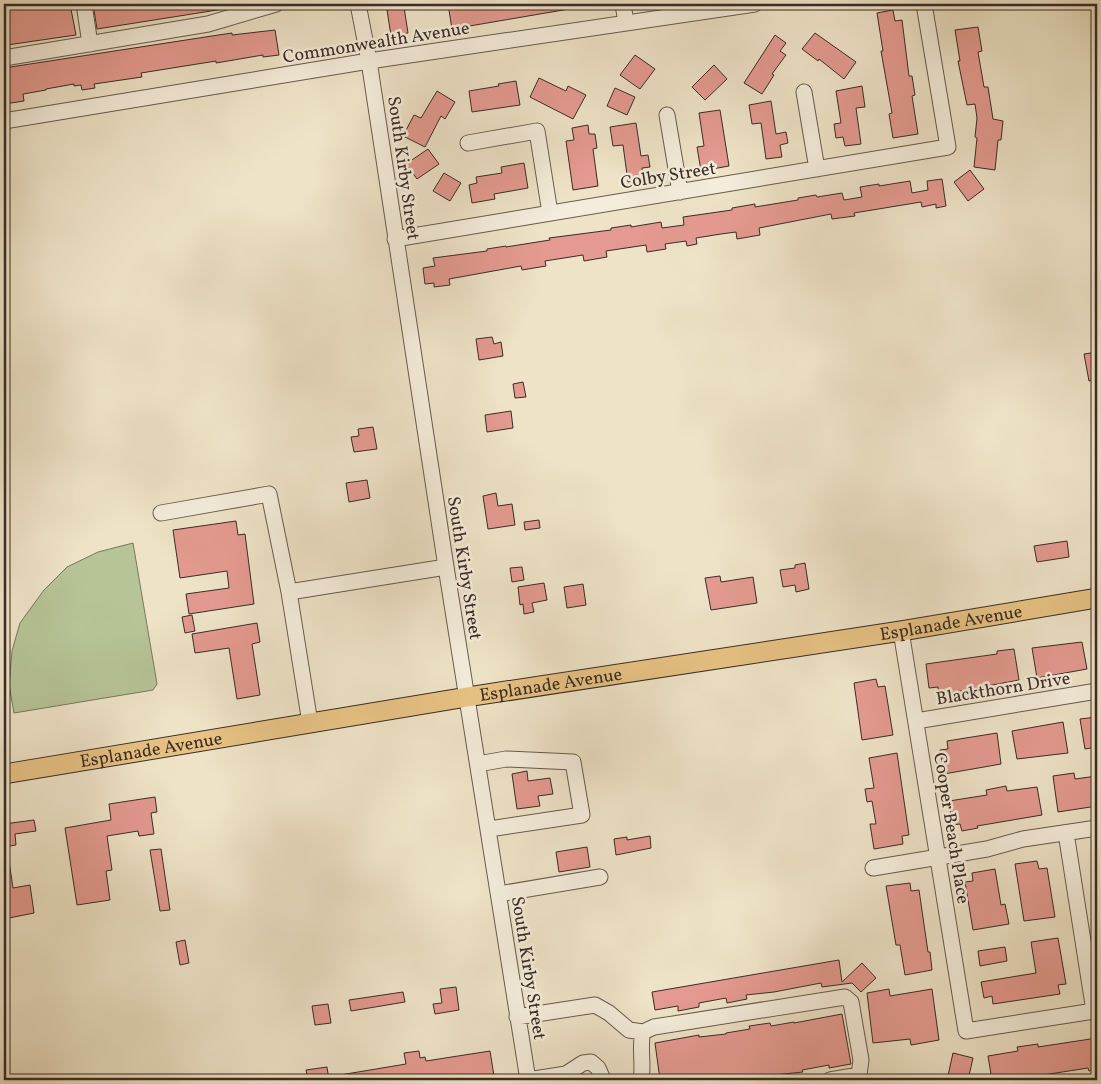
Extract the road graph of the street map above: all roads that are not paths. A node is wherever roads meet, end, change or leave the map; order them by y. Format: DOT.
graph roads {
  1 [pos="84,4"];
  2 [pos="276,4"];
  3 [pos="358,4"];
  4 [pos="623,4"];
  5 [pos="749,4"];
  6 [pos="924,4"];
  7 [pos="626,23"];
  8 [pos="90,44"];
  9 [pos="4,58"];
  10 [pos="369,61"];
  11 [pos="804,92"];
  12 [pos="667,115"];
  13 [pos="4,121"];
  14 [pos="468,143"];
  15 [pos="816,169"];
  16 [pos="680,192"];
  17 [pos="550,213"];
  18 [pos="395,239"];
  19 [pos="160,513"];
  20 [pos="446,567"];
  21 [pos="289,592"];
  22 [pos="1097,598"];
  23 [pos="901,631"];
  24 [pos="1097,691"];
  25 [pos="467,697"];
  26 [pos="916,721"];
  27 [pos="310,723"];
  28 [pos="478,764"];
  29 [pos="4,774"];
  30 [pos="1097,828"];
  31 [pos="489,829"];
  32 [pos="1066,833"];
  33 [pos="938,858"];
  34 [pos="873,868"];
  35 [pos="600,877"];
  36 [pos="499,894"];
  37 [pos="517,1017"];
  38 [pos="643,1032"];
  39 [pos="605,1079"];
  40 [pos="528,1080"];
  41 [pos="641,1080"];
  42 [pos="830,1080"];
  1 -- 8 [label="street"];
  2 -- 8 [label="street"];
  3 -- 10 [label="street, South Kirby Street"];
  4 -- 7 [label="street"];
  5 -- 7 [label="street, Commonwealth Avenue"];
  6 -- 15 [label="street, Colby Street"];
  7 -- 10 [label="street, Commonwealth Avenue"];
  8 -- 9 [label="street"];
  10 -- 13 [label="street, Commonwealth Avenue"];
  10 -- 18 [label="street, South Kirby Street"];
  11 -- 15 [label="street"];
  12 -- 16 [label="street"];
  14 -- 17 [label="street"];
  15 -- 16 [label="street, Colby Street"];
  16 -- 17 [label="street, Colby Street"];
  17 -- 18 [label="street, Colby Street"];
  18 -- 20 [label="street, South Kirby Street"];
  19 -- 21 [label="street"];
  20 -- 21 [label="street"];
  20 -- 25 [label="street, South Kirby Street"];
  21 -- 27 [label="street"];
  22 -- 23 [label="main road, Esplanade Avenue"];
  23 -- 25 [label="main road, Esplanade Avenue"];
  23 -- 26 [label="street, Cooper Beach Place"];
  24 -- 26 [label="street, Blackthorn Drive"];
  25 -- 27 [label="main road, Esplanade Avenue"];
  25 -- 28 [label="street, South Kirby Street"];
  26 -- 33 [label="street, Cooper Beach Place"];
  27 -- 29 [label="main road, Esplanade Avenue"];
  28 -- 31 [label="street, South Kirby Street"];
  28 -- 31 [label="street"];
  30 -- 32 [label="street"];
  31 -- 36 [label="street, South Kirby Street"];
  32 -- 33 [label="street"];
  32 -- 33 [label="street, Cooper Beach Place"];
  33 -- 34 [label="street"];
  35 -- 36 [label="street"];
  36 -- 37 [label="street, South Kirby Street"];
  37 -- 38 [label="street"];
  37 -- 40 [label="street, South Kirby Street"];
  38 -- 41 [label="street"];
  38 -- 42 [label="street"];
  39 -- 40 [label="street"];
}
